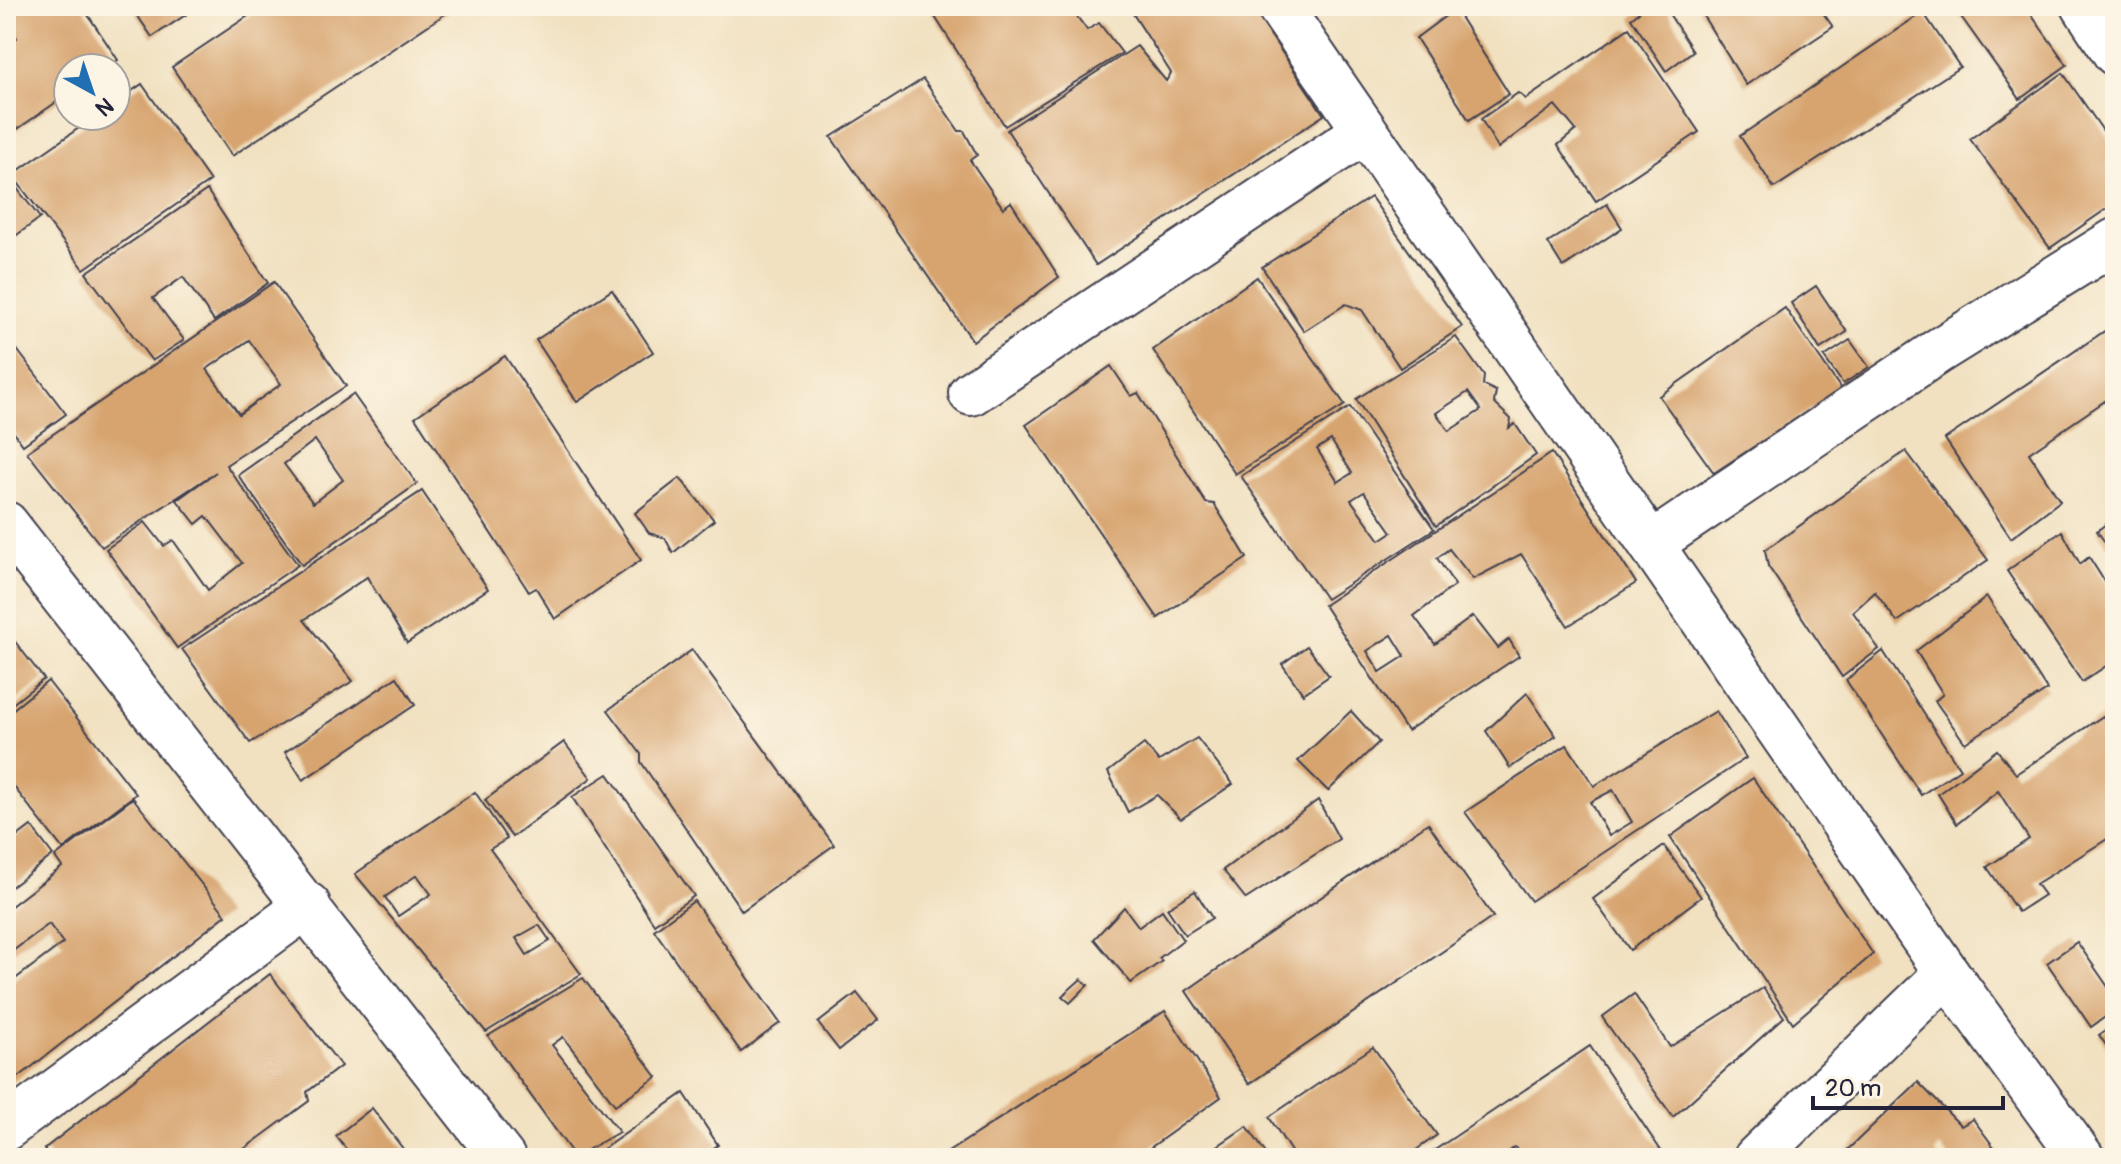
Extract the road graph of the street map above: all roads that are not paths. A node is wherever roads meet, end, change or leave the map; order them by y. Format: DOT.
graph roads {
  1 [pos="1279,6"];
  2 [pos="2084,6"];
  3 [pos="2115,53"];
  4 [pos="1365,131"];
  5 [pos="2115,241"];
  6 [pos="971,393"];
  7 [pos="6,524"];
  8 [pos="1651,544"];
  9 [pos="308,905"];
  10 [pos="1947,973"];
  11 [pos="6,1128"];
  12 [pos="503,1158"];
  13 [pos="1756,1158"];
  14 [pos="2082,1158"];
  1 -- 4 [label="street"];
  2 -- 3 [label="street"];
  4 -- 6 [label="street"];
  4 -- 8 [label="street"];
  5 -- 8 [label="street"];
  7 -- 9 [label="street"];
  8 -- 10 [label="street"];
  9 -- 11 [label="street"];
  9 -- 12 [label="street"];
  10 -- 13 [label="street"];
  10 -- 14 [label="street"];
}
